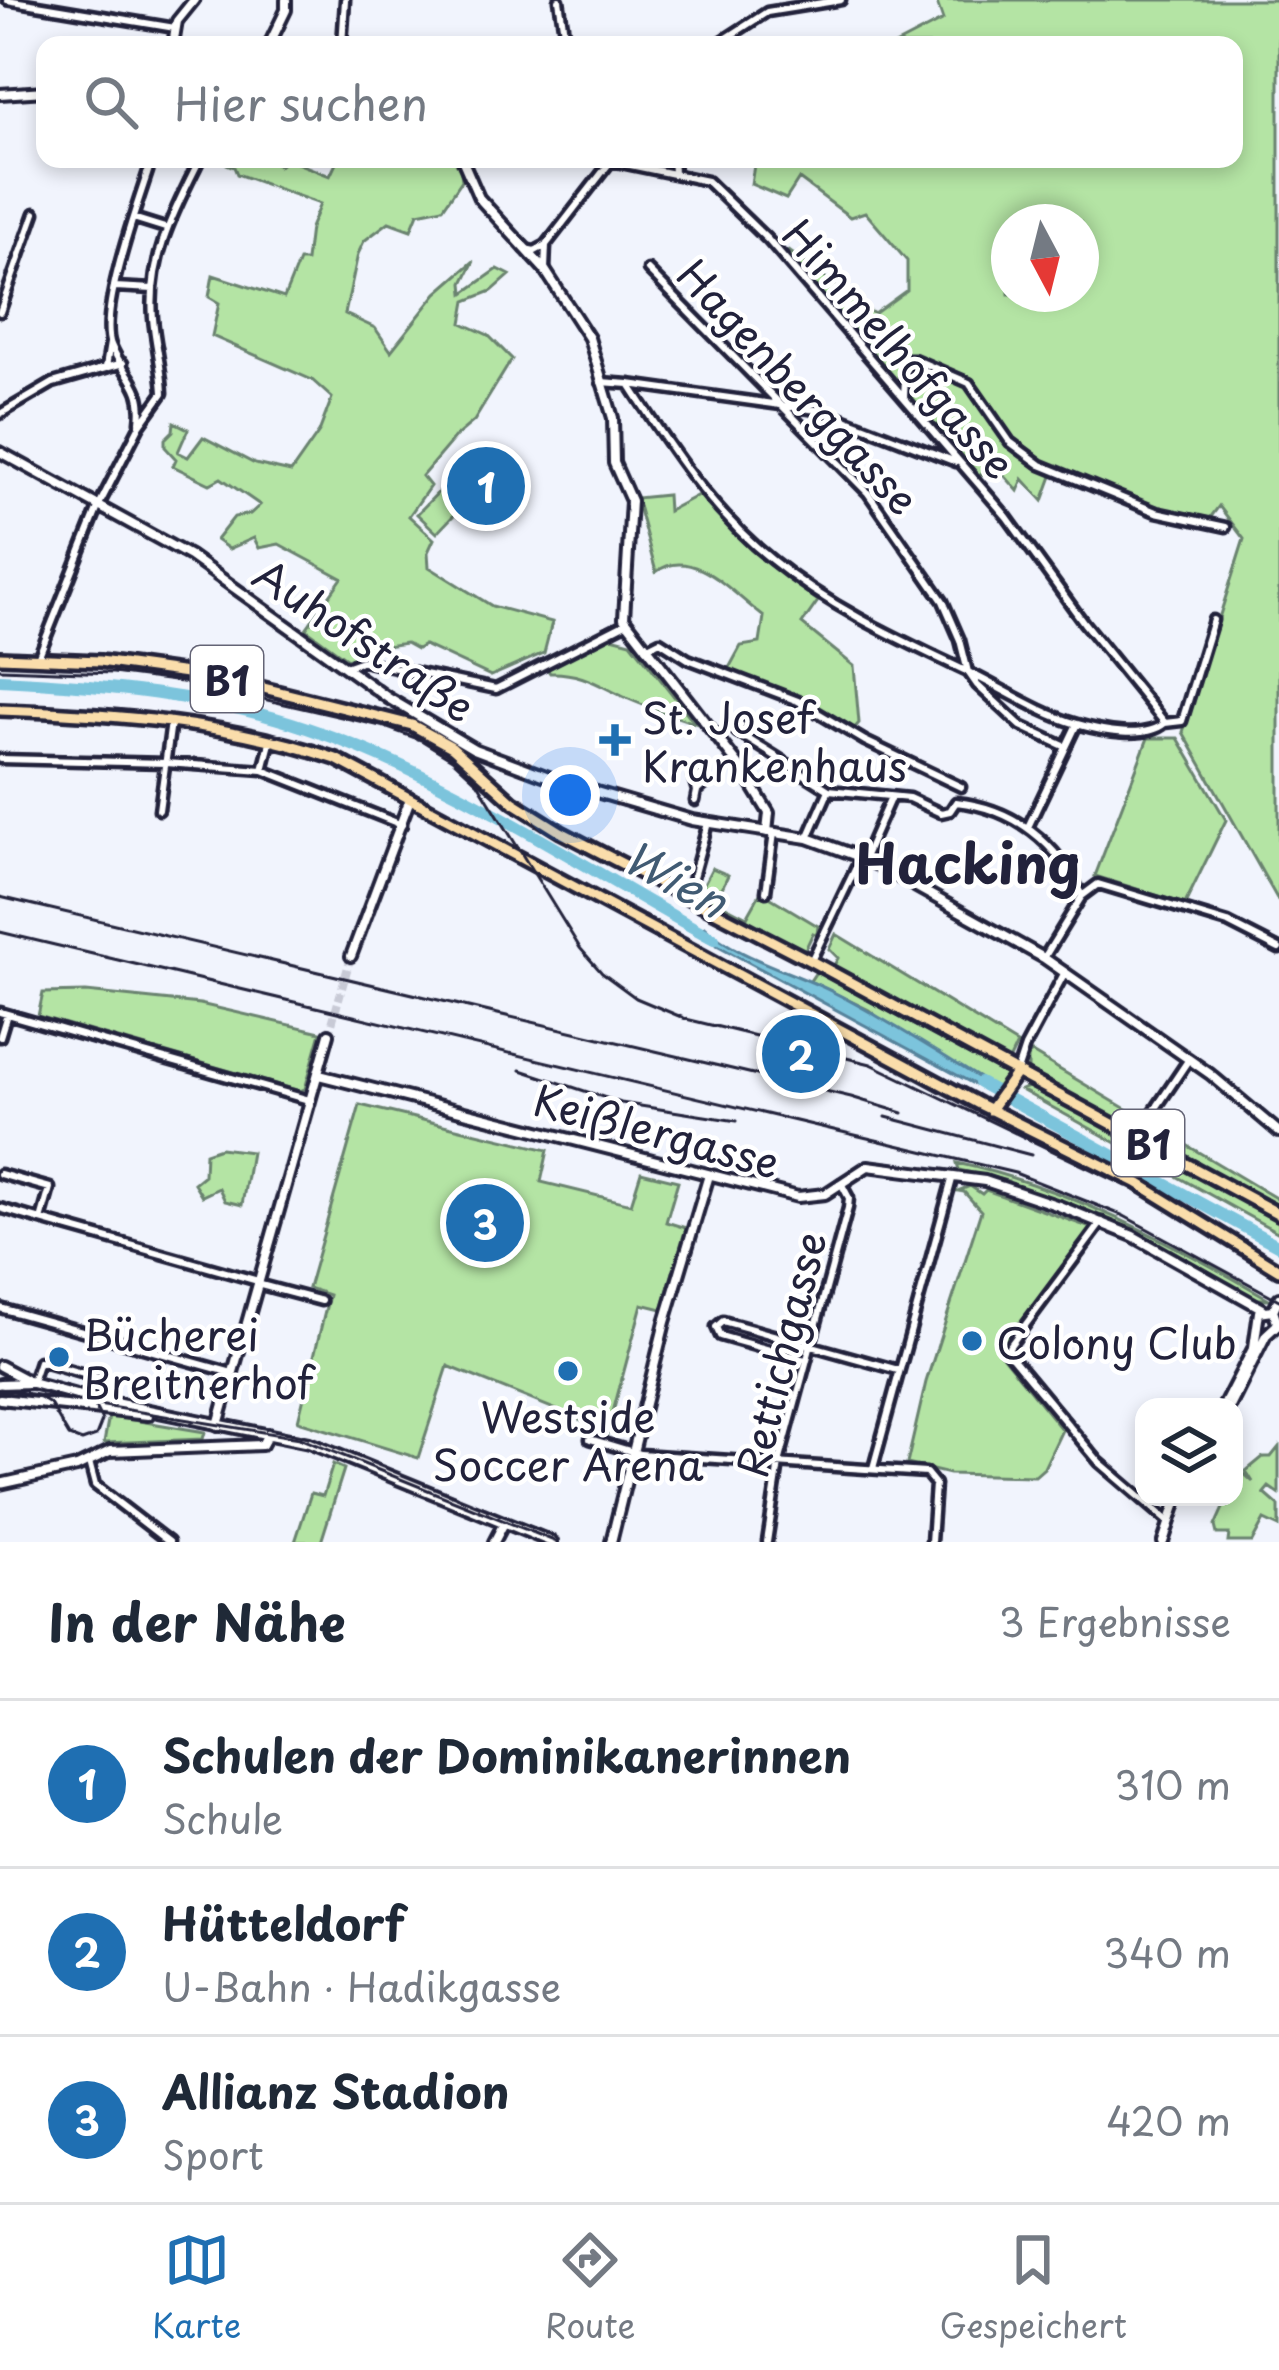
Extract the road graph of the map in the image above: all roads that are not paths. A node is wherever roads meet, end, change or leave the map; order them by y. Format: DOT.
graph roads {
  1 [pos="7,0"];
  2 [pos="194,0"];
  3 [pos="286,0"];
  4 [pos="345,0"];
  5 [pos="559,0"];
  6 [pos="841,0"];
  7 [pos="804,2"];
  8 [pos="175,28"];
  9 [pos="174,36"];
  10 [pos="273,36"];
  11 [pos="343,36"];
  12 [pos="565,36"];
  13 [pos="730,36"];
  14 [pos="36,92"];
  15 [pos="0,94"];
  16 [pos="149,168"];
  17 [pos="195,168"];
  18 [pos="465,168"];
  19 [pos="606,168"];
  20 [pos="651,168"];
  21 [pos="674,168"];
  22 [pos="674,172"];
  23 [pos="34,213"];
  24 [pos="133,218"];
  25 [pos="165,228"];
  26 [pos="546,245"];
  27 [pos="522,248"];
  28 [pos="544,270"];
  29 [pos="648,270"];
  30 [pos="0,272"];
  31 [pos="13,276"];
  32 [pos="115,287"];
  33 [pos="153,290"];
  34 [pos="0,312"];
  35 [pos="110,343"];
  36 [pos="124,363"];
  37 [pos="106,367"];
  38 [pos="601,382"];
  39 [pos="629,384"];
  40 [pos="904,398"];
  41 [pos="143,399"];
  42 [pos="157,403"];
  43 [pos="782,405"];
  44 [pos="0,414"];
  45 [pos="140,424"];
  46 [pos="0,452"];
  47 [pos="960,463"];
  48 [pos="99,505"];
  49 [pos="1226,527"];
  50 [pos="1213,620"];
  51 [pos="626,623"];
  52 [pos="646,648"];
  53 [pos="0,657"];
  54 [pos="38,658"];
  55 [pos="344,667"];
  56 [pos="968,672"];
  57 [pos="0,710"];
  58 [pos="171,722"];
  59 [pos="1165,723"];
  60 [pos="1077,724"];
  61 [pos="741,725"];
  62 [pos="271,739"];
  63 [pos="1064,746"];
  64 [pos="0,759"];
  65 [pos="166,763"];
  66 [pos="263,770"];
  67 [pos="962,787"];
  68 [pos="829,790"];
  69 [pos="698,791"];
  70 [pos="410,797"];
  71 [pos="890,799"];
  72 [pos="695,801"];
  73 [pos="424,806"];
  74 [pos="160,810"];
  75 [pos="708,823"];
  76 [pos="402,825"];
  77 [pos="1028,826"];
  78 [pos="770,832"];
  79 [pos="808,838"];
  80 [pos="862,857"];
  81 [pos="766,892"];
  82 [pos="1082,896"];
  83 [pos="687,899"];
  84 [pos="1279,949"];
  85 [pos="351,956"];
  86 [pos="1044,958"];
  87 [pos="812,961"];
  88 [pos="1065,972"];
  89 [pos="3,1013"];
  90 [pos="329,1034"];
  91 [pos="0,1037"];
  92 [pos="1189,1059"];
  93 [pos="319,1075"];
  94 [pos="1015,1075"];
  95 [pos="309,1100"];
  96 [pos="991,1108"];
  97 [pos="1150,1118"];
  98 [pos="1279,1132"];
  99 [pos="0,1174"];
  100 [pos="709,1175"];
  101 [pos="953,1176"];
  102 [pos="841,1183"];
  103 [pos="0,1208"];
  104 [pos="1279,1214"];
  105 [pos="41,1220"];
  106 [pos="1102,1222"];
  107 [pos="1279,1270"];
  108 [pos="258,1282"];
  109 [pos="1279,1298"];
  110 [pos="321,1301"];
  111 [pos="0,1308"];
  112 [pos="1263,1316"];
  113 [pos="1271,1330"];
  114 [pos="809,1345"];
  115 [pos="805,1360"];
  116 [pos="0,1366"];
  117 [pos="899,1370"];
  118 [pos="232,1373"];
  119 [pos="32,1383"];
  120 [pos="0,1384"];
  121 [pos="1231,1398"];
  122 [pos="1232,1398"];
  123 [pos="0,1399"];
  124 [pos="105,1401"];
  125 [pos="18,1402"];
  126 [pos="174,1417"];
  127 [pos="218,1425"];
  128 [pos="268,1433"];
  129 [pos="590,1439"];
  130 [pos="212,1447"];
  131 [pos="631,1452"];
  132 [pos="89,1462"];
  133 [pos="779,1463"];
  134 [pos="873,1469"];
  135 [pos="0,1484"];
  136 [pos="1174,1506"];
  137 [pos="1168,1522"];
  138 [pos="504,1523"];
  139 [pos="169,1542"];
  140 [pos="494,1542"];
  141 [pos="552,1542"];
  142 [pos="611,1542"];
  143 [pos="767,1542"];
  144 [pos="932,1542"];
  145 [pos="1163,1542"];
  1 -- 8 [label="street"];
  2 -- 8 [label="street"];
  3 -- 10 [label="street"];
  4 -- 11 [label="street"];
  5 -- 12 [label="street"];
  6 -- 7 [label="street"];
  7 -- 13 [label="street"];
  8 -- 9 [label="street"];
  14 -- 15 [label="street"];
  16 -- 24 [label="street"];
  17 -- 25 [label="street"];
  18 -- 27 [label="street"];
  19 -- 26 [label="street, Himmelhofgasse"];
  20 -- 22 [label="street, Himmelhofgasse"];
  21 -- 22 [label="street"];
  22 -- 40 [label="street, Himmelhofgasse"];
  23 -- 31 [label="street"];
  24 -- 25 [label="street"];
  24 -- 32 [label="street"];
  25 -- 33 [label="street"];
  26 -- 27 [label="street"];
  26 -- 28 [label="street"];
  27 -- 28 [label="street"];
  28 -- 38 [label="street"];
  29 -- 43 [label="street, Hagenberggasse"];
  30 -- 31 [label="street"];
  31 -- 34 [label="street"];
  32 -- 33 [label="street"];
  32 -- 35 [label="street"];
  33 -- 42 [label="street"];
  35 -- 36 [label="street"];
  35 -- 37 [label="street"];
  36 -- 37 [label="street"];
  36 -- 41 [label="street"];
  37 -- 44 [label="street"];
  38 -- 39 [label="street"];
  38 -- 51 [label="street"];
  39 -- 43 [label="street"];
  39 -- 56 [label="street"];
  40 -- 47 [label="street, Himmelhofgasse"];
  40 -- 49 [label="street"];
  41 -- 42 [label="street"];
  41 -- 45 [label="street"];
  42 -- 45 [label="street"];
  43 -- 47 [label="street"];
  43 -- 56 [label="street, Hagenberggasse"];
  45 -- 48 [label="street"];
  46 -- 48 [label="street, Auhofstraße"];
  47 -- 59 [label="street, Himmelhofgasse"];
  48 -- 54 [label="street"];
  48 -- 55 [label="street, Auhofstraße"];
  50 -- 59 [label="street"];
  51 -- 52 [label="street"];
  51 -- 55 [label="street"];
  52 -- 67 [label="street"];
  52 -- 78 [label="street"];
  53 -- 54 [label="main road, B1"];
  54 -- 83 [label="main road, B1"];
  55 -- 75 [label="street, Auhofstraße"];
  56 -- 60 [label="street"];
  56 -- 63 [label="street"];
  57 -- 58 [label="main road, B1"];
  58 -- 62 [label="main road, B1"];
  58 -- 65 [label="street"];
  59 -- 60 [label="street"];
  60 -- 63 [label="street"];
  61 -- 68 [label="street"];
  62 -- 66 [label="street"];
  62 -- 70 [label="main road, B1"];
  63 -- 77 [label="street"];
  64 -- 65 [label="street"];
  65 -- 66 [label="street"];
  65 -- 74 [label="street"];
  66 -- 76 [label="street"];
  68 -- 71 [label="street"];
  68 -- 79 [label="street"];
  69 -- 72 [label="street"];
  70 -- 73 [label="main road, B1"];
  70 -- 76 [label="street"];
  71 -- 77 [label="street"];
  71 -- 80 [label="street"];
  73 -- 76 [label="street"];
  73 -- 96 [label="main road, B1"];
  75 -- 78 [label="street, Auhofstraße"];
  75 -- 83 [label="street"];
  76 -- 85 [label="street"];
  77 -- 82 [label="street"];
  78 -- 79 [label="street, Auhofstraße"];
  78 -- 81 [label="street"];
  79 -- 80 [label="street, Auhofstraße"];
  80 -- 86 [label="street, Auhofstraße"];
  80 -- 87 [label="street"];
  82 -- 84 [label="street"];
  82 -- 86 [label="street"];
  83 -- 87 [label="main road, B1"];
  86 -- 88 [label="street, Auhofstraße"];
  87 -- 94 [label="main road, B1"];
  88 -- 92 [label="street, Auhofstraße"];
  88 -- 94 [label="street"];
  89 -- 91 [label="street"];
  89 -- 95 [label="street"];
  90 -- 93 [label="street"];
  92 -- 97 [label="street"];
  92 -- 98 [label="street, Auhofstraße"];
  93 -- 95 [label="street"];
  93 -- 100 [label="street, Keißlergasse"];
  94 -- 96 [label="main road"];
  94 -- 104 [label="main road, B1"];
  95 -- 108 [label="street"];
  96 -- 107 [label="main road, B1"];
  99 -- 105 [label="street"];
  100 -- 102 [label="street, Keißlergasse"];
  100 -- 131 [label="street"];
  101 -- 102 [label="street, Keißlergasse"];
  101 -- 106 [label="street, Keißlergasse"];
  101 -- 117 [label="street"];
  102 -- 114 [label="street, Rettichgasse"];
  103 -- 105 [label="street"];
  105 -- 108 [label="street"];
  106 -- 112 [label="street, Keißlergasse"];
  106 -- 137 [label="street"];
  108 -- 110 [label="street"];
  108 -- 118 [label="street"];
  109 -- 112 [label="street"];
  111 -- 118 [label="street"];
  112 -- 113 [label="street, Keißlergasse"];
  112 -- 113 [label="street"];
  112 -- 121 [label="street"];
  113 -- 122 [label="street"];
  114 -- 115 [label="street, Rettichgasse"];
  114 -- 115 [label="street"];
  114 -- 117 [label="street"];
  115 -- 133 [label="street, Rettichgasse"];
  116 -- 119 [label="street"];
  117 -- 134 [label="street"];
  118 -- 127 [label="street"];
  119 -- 120 [label="street"];
  119 -- 124 [label="street"];
  119 -- 124 [label="street"];
  120 -- 125 [label="street"];
  123 -- 125 [label="street"];
  124 -- 126 [label="street"];
  125 -- 126 [label="street"];
  126 -- 127 [label="street"];
  127 -- 128 [label="street"];
  127 -- 130 [label="street"];
  128 -- 130 [label="street"];
  128 -- 138 [label="street"];
  129 -- 131 [label="street"];
  130 -- 132 [label="street"];
  131 -- 133 [label="street"];
  131 -- 142 [label="street"];
  132 -- 135 [label="street"];
  132 -- 139 [label="street"];
  133 -- 134 [label="street"];
  133 -- 143 [label="street, Rettichgasse"];
  134 -- 144 [label="street"];
  136 -- 137 [label="street"];
  137 -- 145 [label="street"];
  138 -- 140 [label="street"];
  138 -- 141 [label="street"];
}
